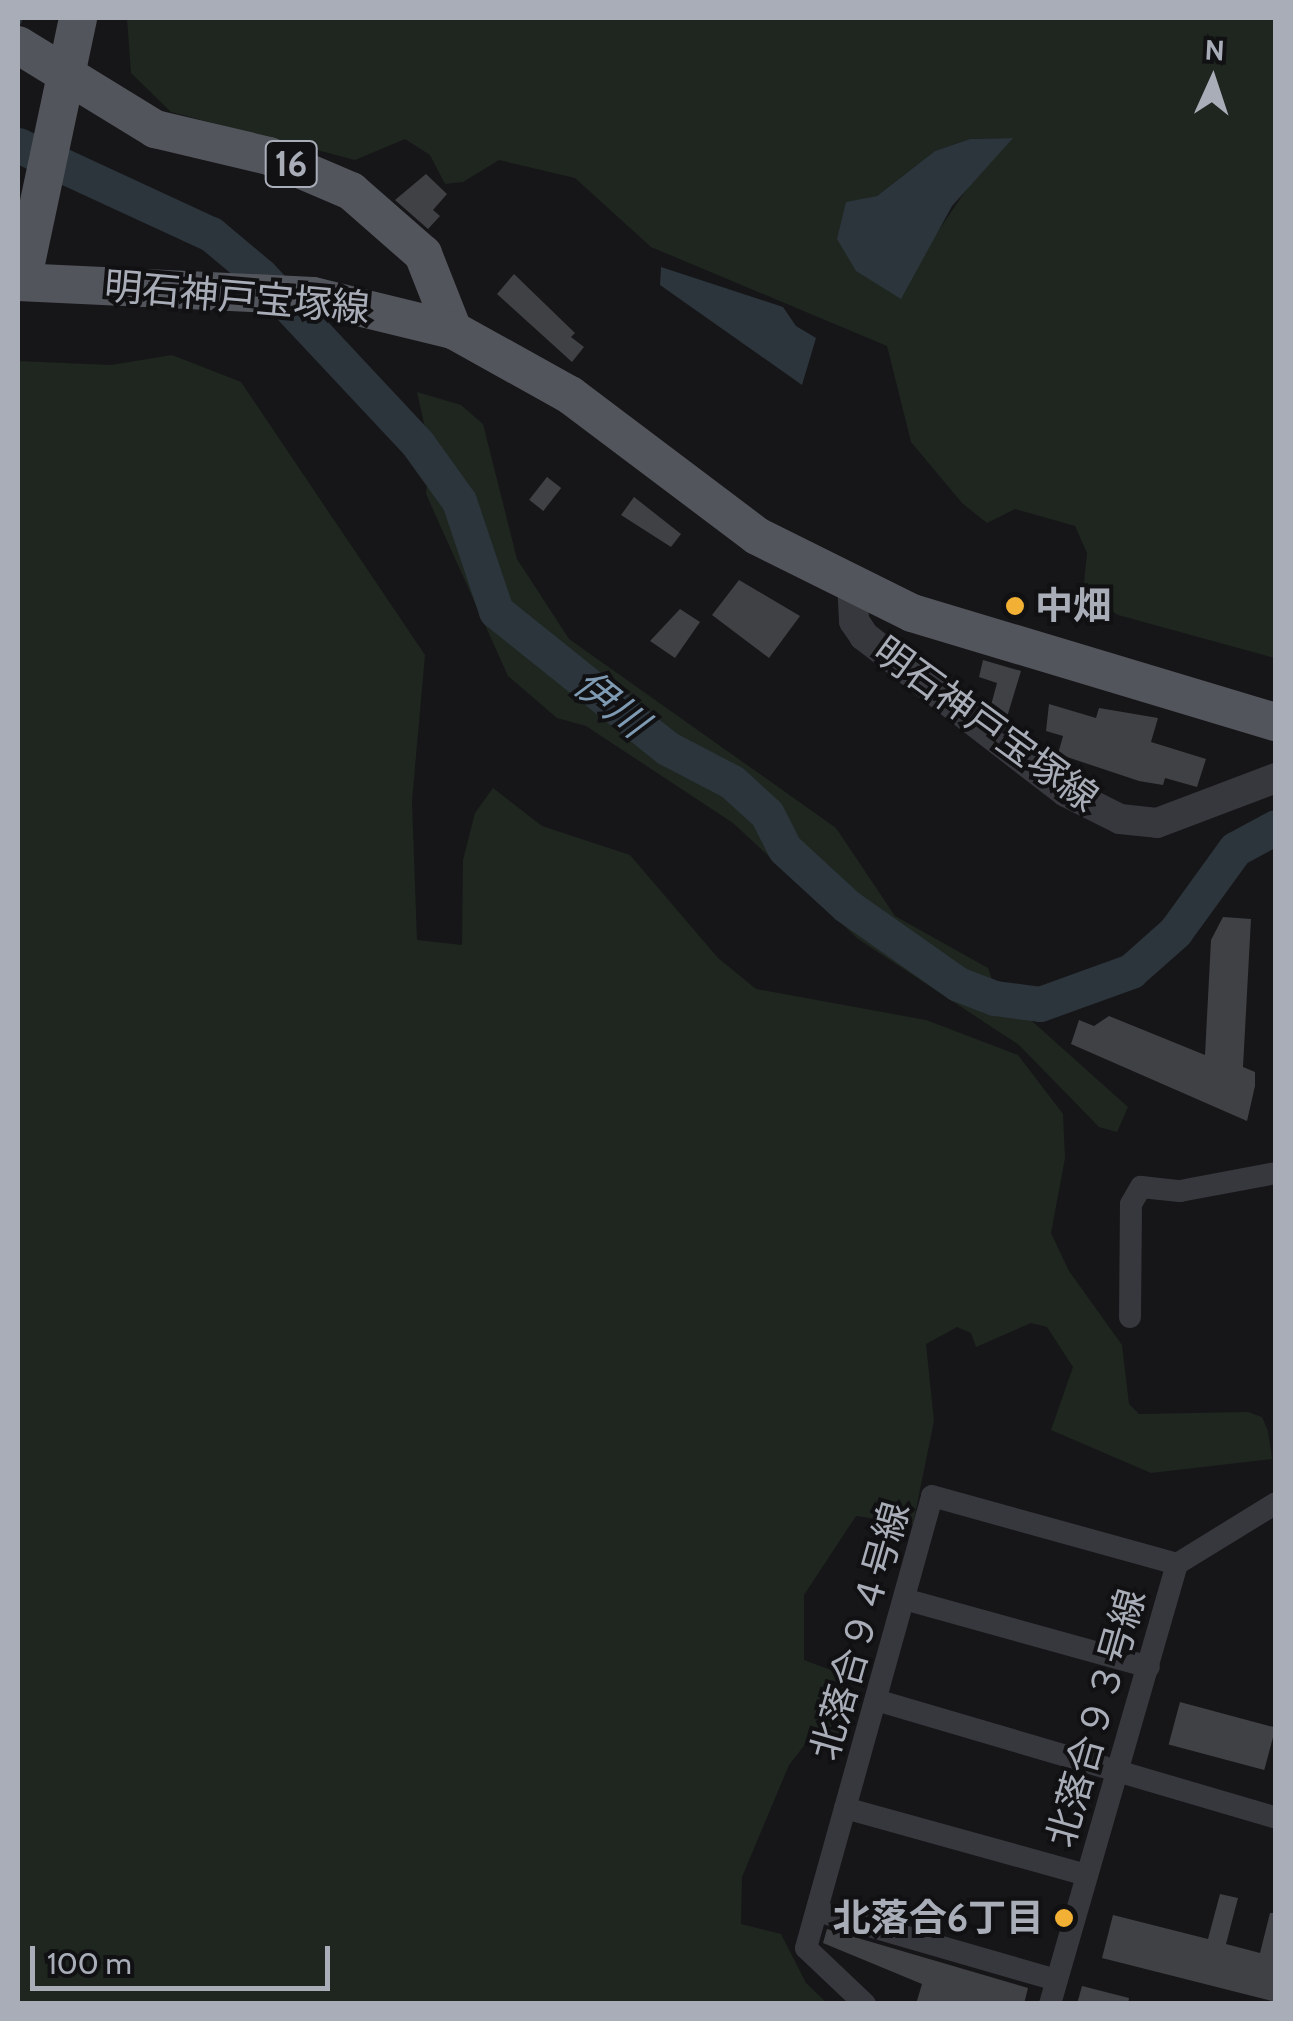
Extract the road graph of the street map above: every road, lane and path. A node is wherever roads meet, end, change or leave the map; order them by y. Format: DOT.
graph roads {
  1 [pos="78,18"];
  2 [pos="18,45"];
  3 [pos="66,77"];
  4 [pos="20,282"];
  5 [pos="453,330"];
  6 [pos="852,582"];
  7 [pos="1276,698"];
  8 [pos="1276,722"];
  9 [pos="1276,778"];
  10 [pos="1276,1173"];
  11 [pos="1130,1317"];
  12 [pos="1276,1503"];
  13 [pos="1178,1564"];
  14 [pos="904,1599"];
  15 [pos="1149,1666"];
  16 [pos="876,1700"];
  17 [pos="1115,1774"];
  18 [pos="845,1808"];
  19 [pos="1276,1818"];
  20 [pos="1087,1874"];
  21 [pos="816,1911"];
  22 [pos="1054,1992"];
  23 [pos="866,2004"];
  1 -- 3 [label="main road"];
  2 -- 3 [label="main road, 16"];
  3 -- 4 [label="main road"];
  3 -- 5 [label="main road, 16"];
  4 -- 5 [label="main road, 明石神戸宝塚線"];
  5 -- 6 [label="main road, 明石神戸宝塚線"];
  6 -- 7 [label="main road, 明石神戸宝塚線"];
  6 -- 8 [label="main road, 明石神戸宝塚線"];
  6 -- 9 [label="street, 明石神戸宝塚線"];
  10 -- 11 [label="street"];
  12 -- 13 [label="street, 北落合９３号線"];
  13 -- 14 [label="street, 北落合９４号線"];
  13 -- 15 [label="street, 北落合９３号線"];
  14 -- 15 [label="street"];
  14 -- 16 [label="street, 北落合９４号線"];
  15 -- 17 [label="street, 北落合９３号線"];
  16 -- 17 [label="street"];
  16 -- 18 [label="street, 北落合９４号線"];
  17 -- 19 [label="street"];
  17 -- 20 [label="street, 北落合９３号線"];
  18 -- 20 [label="street"];
  18 -- 21 [label="street, 北落合９４号線"];
  20 -- 22 [label="street, 北落合９３号線"];
  21 -- 22 [label="street"];
  21 -- 23 [label="street, 北落合９４号線"];
}
